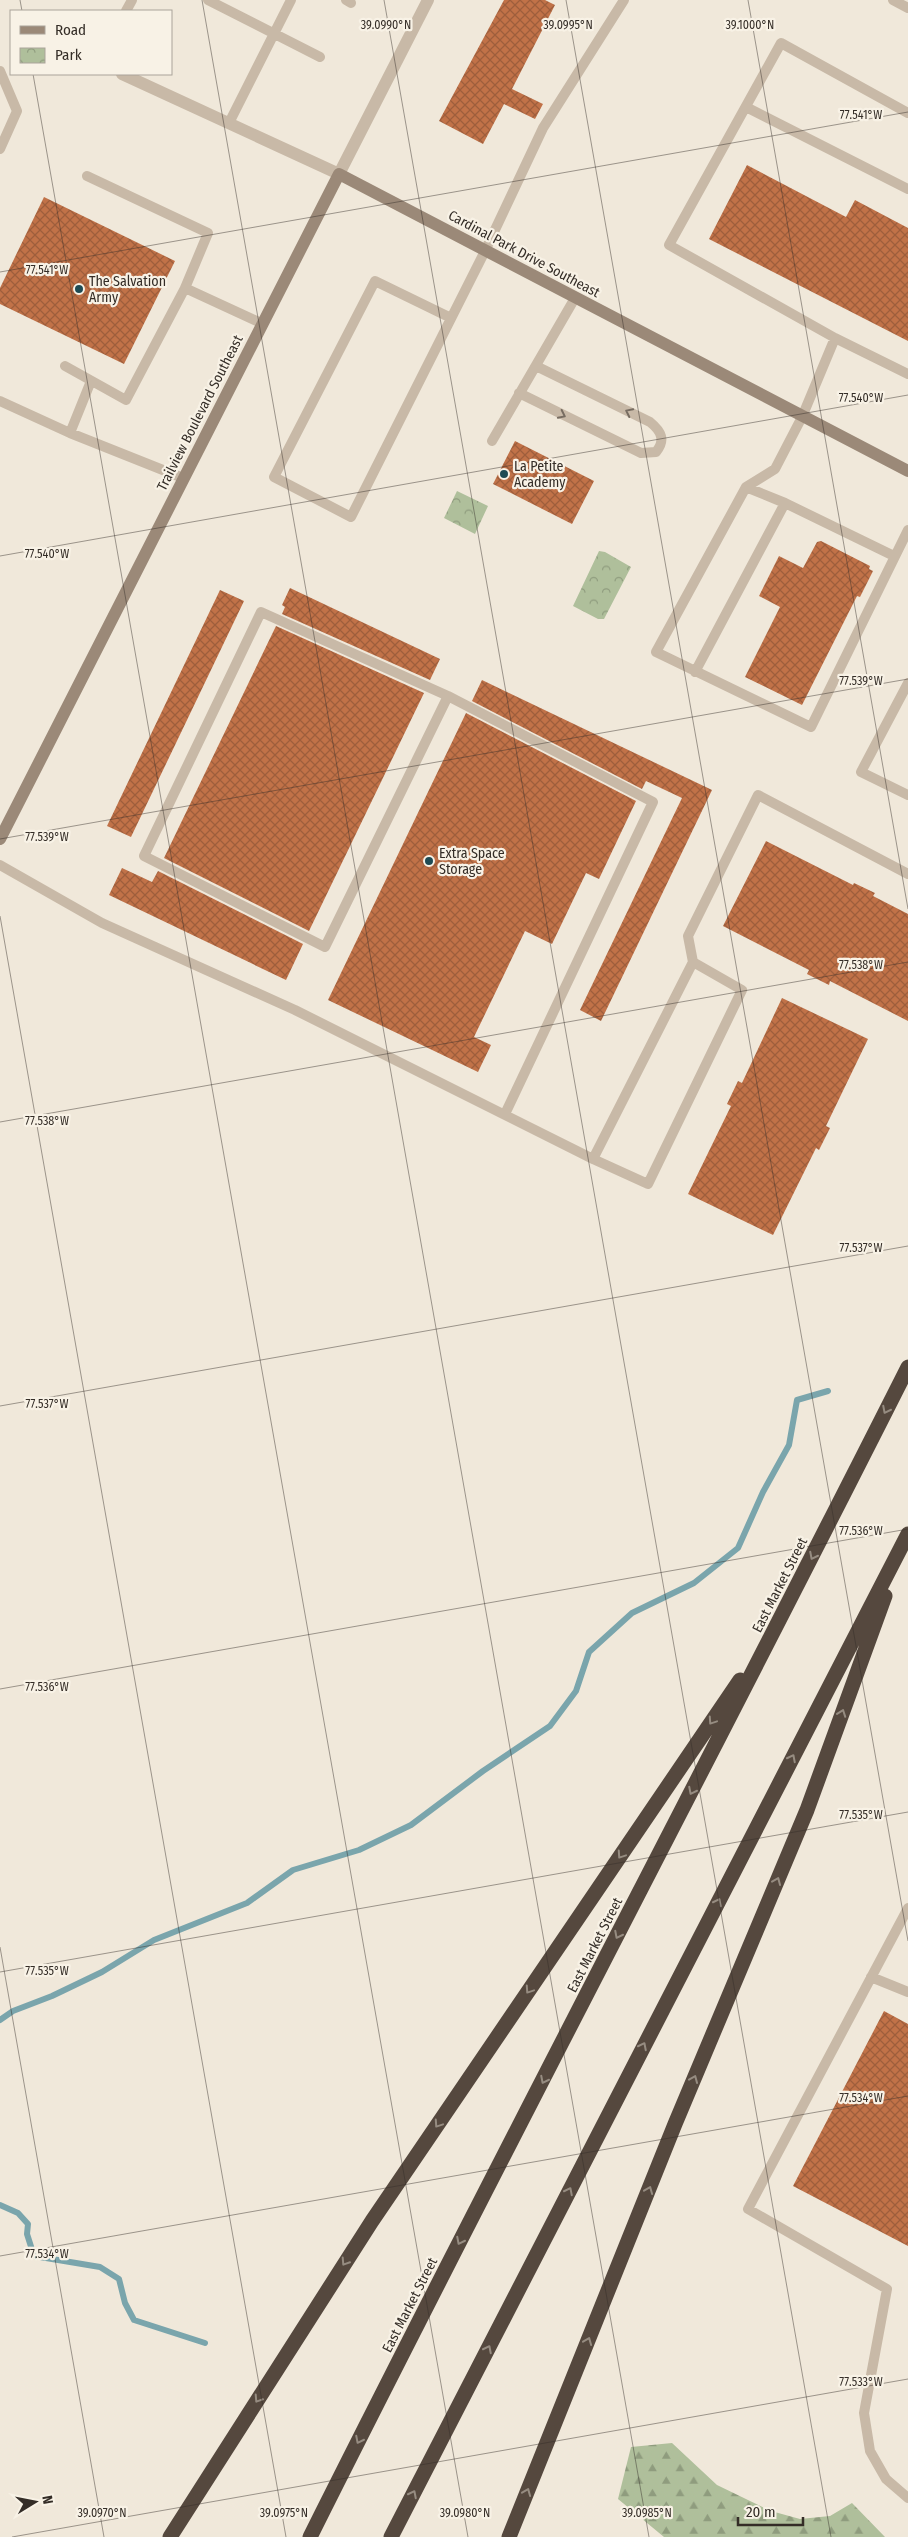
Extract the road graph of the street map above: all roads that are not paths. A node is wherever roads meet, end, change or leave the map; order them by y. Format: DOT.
graph roads {
  1 [pos="208,0"];
  2 [pos="291,0"];
  3 [pos="428,0"];
  4 [pos="624,0"];
  5 [pos="274,34"];
  6 [pos="320,57"];
  7 [pos="0,71"];
  8 [pos="124,75"];
  9 [pos="746,107"];
  10 [pos="908,113"];
  11 [pos="229,123"];
  12 [pos="0,149"];
  13 [pos="339,174"];
  14 [pos="87,176"];
  15 [pos="908,189"];
  16 [pos="484,250"];
  17 [pos="184,288"];
  18 [pos="575,298"];
  19 [pos="449,317"];
  20 [pos="263,324"];
  21 [pos="835,338"];
  22 [pos="65,366"];
  23 [pos="536,366"];
  24 [pos="908,374"];
  25 [pos="91,381"];
  26 [pos="519,393"];
  27 [pos="0,401"];
  28 [pos="802,417"];
  29 [pos="70,433"];
  30 [pos="492,441"];
  31 [pos="908,471"];
  32 [pos="183,478"];
  33 [pos="746,487"];
  34 [pos="785,503"];
  35 [pos="908,530"];
  36 [pos="894,556"];
  37 [pos="695,672"];
  38 [pos="908,683"];
  39 [pos="448,696"];
  40 [pos="908,795"];
  41 [pos="0,839"];
  42 [pos="0,866"];
  43 [pos="908,874"];
  44 [pos="692,962"];
  45 [pos="505,1114"];
  46 [pos="593,1159"];
  47 [pos="908,1367"];
  48 [pos="907,1536"];
  49 [pos="779,1623"];
  50 [pos="908,1908"];
  51 [pos="871,1977"];
  52 [pos="908,1992"];
  53 [pos="908,2498"];
  54 [pos="170,2537"];
  55 [pos="310,2537"];
  56 [pos="391,2537"];
  57 [pos="509,2537"];
  1 -- 5 [label="lane"];
  2 -- 5 [label="lane"];
  3 -- 13 [label="street, Trailview Boulevard Southeast"];
  4 -- 16 [label="lane"];
  5 -- 6 [label="lane"];
  5 -- 11 [label="lane"];
  7 -- 12 [label="lane"];
  8 -- 11 [label="street, Cardinal Park Drive Southeast"];
  9 -- 10 [label="lane"];
  9 -- 15 [label="lane"];
  9 -- 21 [label="lane"];
  11 -- 13 [label="street, Cardinal Park Drive Southeast"];
  13 -- 16 [label="street, Cardinal Park Drive Southeast"];
  13 -- 20 [label="street, Trailview Boulevard Southeast"];
  14 -- 17 [label="lane"];
  16 -- 18 [label="street, Cardinal Park Drive Southeast"];
  16 -- 19 [label="lane"];
  17 -- 20 [label="lane"];
  17 -- 25 [label="lane"];
  18 -- 23 [label="lane"];
  18 -- 28 [label="street, Cardinal Park Drive Southeast"];
  19 -- 19 [label="lane"];
  20 -- 32 [label="street, Trailview Boulevard Southeast"];
  21 -- 24 [label="lane"];
  21 -- 28 [label="lane"];
  22 -- 25 [label="lane"];
  23 -- 26 [label="lane"];
  26 -- 23 [label="lane, one-way"];
  25 -- 29 [label="lane"];
  26 -- 30 [label="lane"];
  27 -- 29 [label="lane"];
  28 -- 31 [label="street, Cardinal Park Drive Southeast"];
  28 -- 33 [label="lane"];
  29 -- 32 [label="lane"];
  32 -- 41 [label="street, Trailview Boulevard Southeast"];
  33 -- 34 [label="lane"];
  33 -- 37 [label="lane"];
  34 -- 36 [label="lane"];
  34 -- 37 [label="lane"];
  35 -- 36 [label="lane"];
  36 -- 37 [label="lane"];
  38 -- 40 [label="lane"];
  39 -- 39 [label="lane"];
  39 -- 45 [label="lane"];
  42 -- 45 [label="lane"];
  43 -- 44 [label="lane"];
  44 -- 46 [label="lane"];
  44 -- 46 [label="lane"];
  45 -- 46 [label="lane"];
  47 -- 49 [label="highway, East Market Street, one-way"];
  56 -- 48 [label="highway, one-way"];
  57 -- 48 [label="highway, one-way"];
  49 -- 54 [label="highway, one-way"];
  49 -- 55 [label="highway, East Market Street, one-way"];
  50 -- 51 [label="lane"];
  51 -- 52 [label="lane"];
  51 -- 53 [label="lane"];
}
